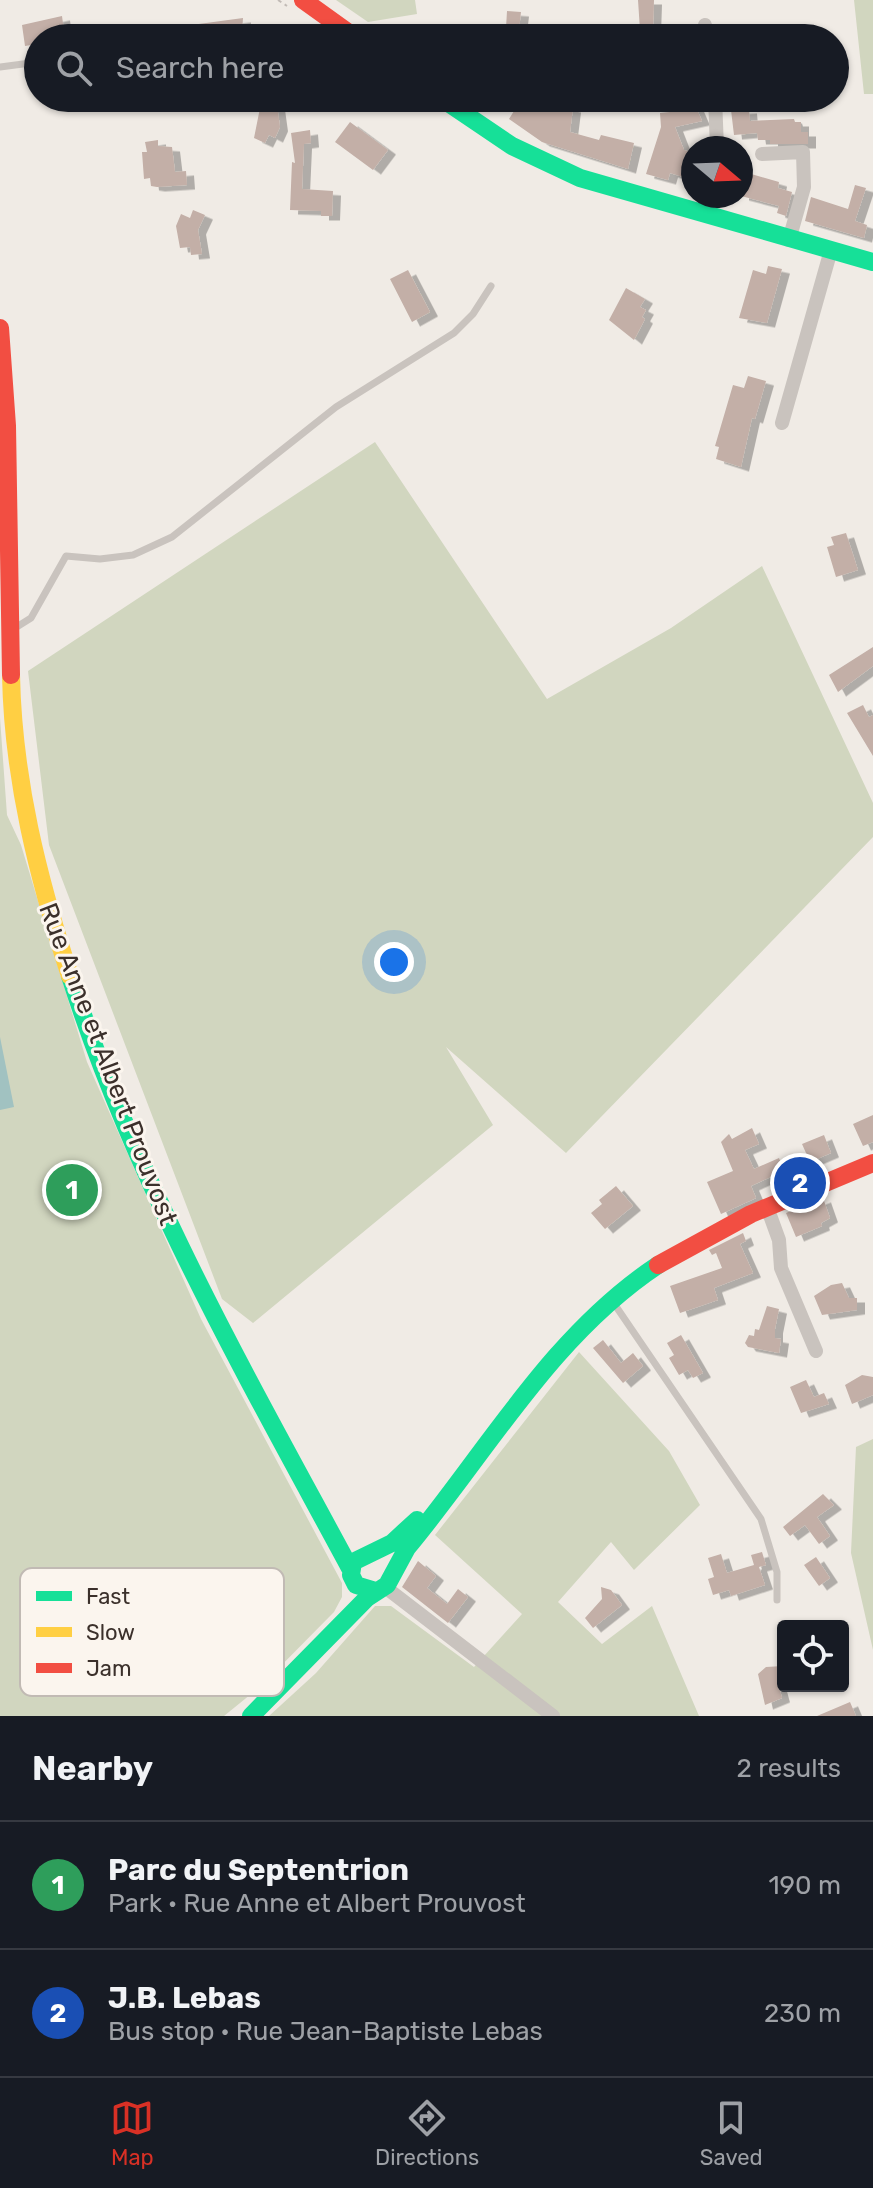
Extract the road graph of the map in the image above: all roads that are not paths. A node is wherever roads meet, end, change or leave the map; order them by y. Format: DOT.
graph roads {
  1 [pos="303,0"];
  2 [pos="345,24"];
  3 [pos="24,64"];
  4 [pos="0,67"];
  5 [pos="461,112"];
  6 [pos="716,112"];
  7 [pos="717,136"];
  8 [pos="762,154"];
  9 [pos="704,208"];
  10 [pos="702,216"];
  11 [pos="789,240"];
  12 [pos="831,250"];
  13 [pos="873,262"];
  14 [pos="491,286"];
  15 [pos="0,328"];
  16 [pos="782,423"];
  17 [pos="9,629"];
  18 [pos="873,1163"];
  19 [pos="767,1207"];
  20 [pos="611,1299"];
  21 [pos="816,1351"];
  22 [pos="471,1467"];
  23 [pos="306,1482"];
  24 [pos="371,1550"];
  25 [pos="354,1577"];
  26 [pos="384,1584"];
  27 [pos="777,1600"];
  28 [pos="330,1638"];
  29 [pos="284,1683"];
  30 [pos="271,1696"];
  31 [pos="251,1716"];
  32 [pos="553,1716"];
  1 -- 2 [label="main road"];
  3 -- 4 [label="lane"];
  5 -- 10 [label="main road"];
  6 -- 7 [label="street"];
  8 -- 11 [label="street"];
  9 -- 10 [label="street"];
  10 -- 11 [label="main road"];
  11 -- 12 [label="main road"];
  12 -- 13 [label="main road"];
  12 -- 16 [label="street"];
  14 -- 17 [label="lane"];
  15 -- 17 [label="main road, Rue Anne et Albert Prouvost"];
  17 -- 23 [label="main road, Rue Anne et Albert Prouvost"];
  18 -- 19 [label="main road"];
  19 -- 20 [label="main road"];
  19 -- 21 [label="street"];
  20 -- 22 [label="main road"];
  20 -- 27 [label="lane"];
  22 -- 24 [label="main road"];
  22 -- 26 [label="main road"];
  23 -- 24 [label="main road, Rue Anne et Albert Prouvost"];
  23 -- 25 [label="main road, Rue Anne et Albert Prouvost"];
  24 -- 25 [label="main road"];
  24 -- 26 [label="main road, Rue Anne et Albert Prouvost"];
  25 -- 26 [label="main road"];
  25 -- 28 [label="main road"];
  26 -- 28 [label="main road"];
  26 -- 32 [label="street"];
  28 -- 29 [label="main road"];
  30 -- 31 [label="main road"];
}
